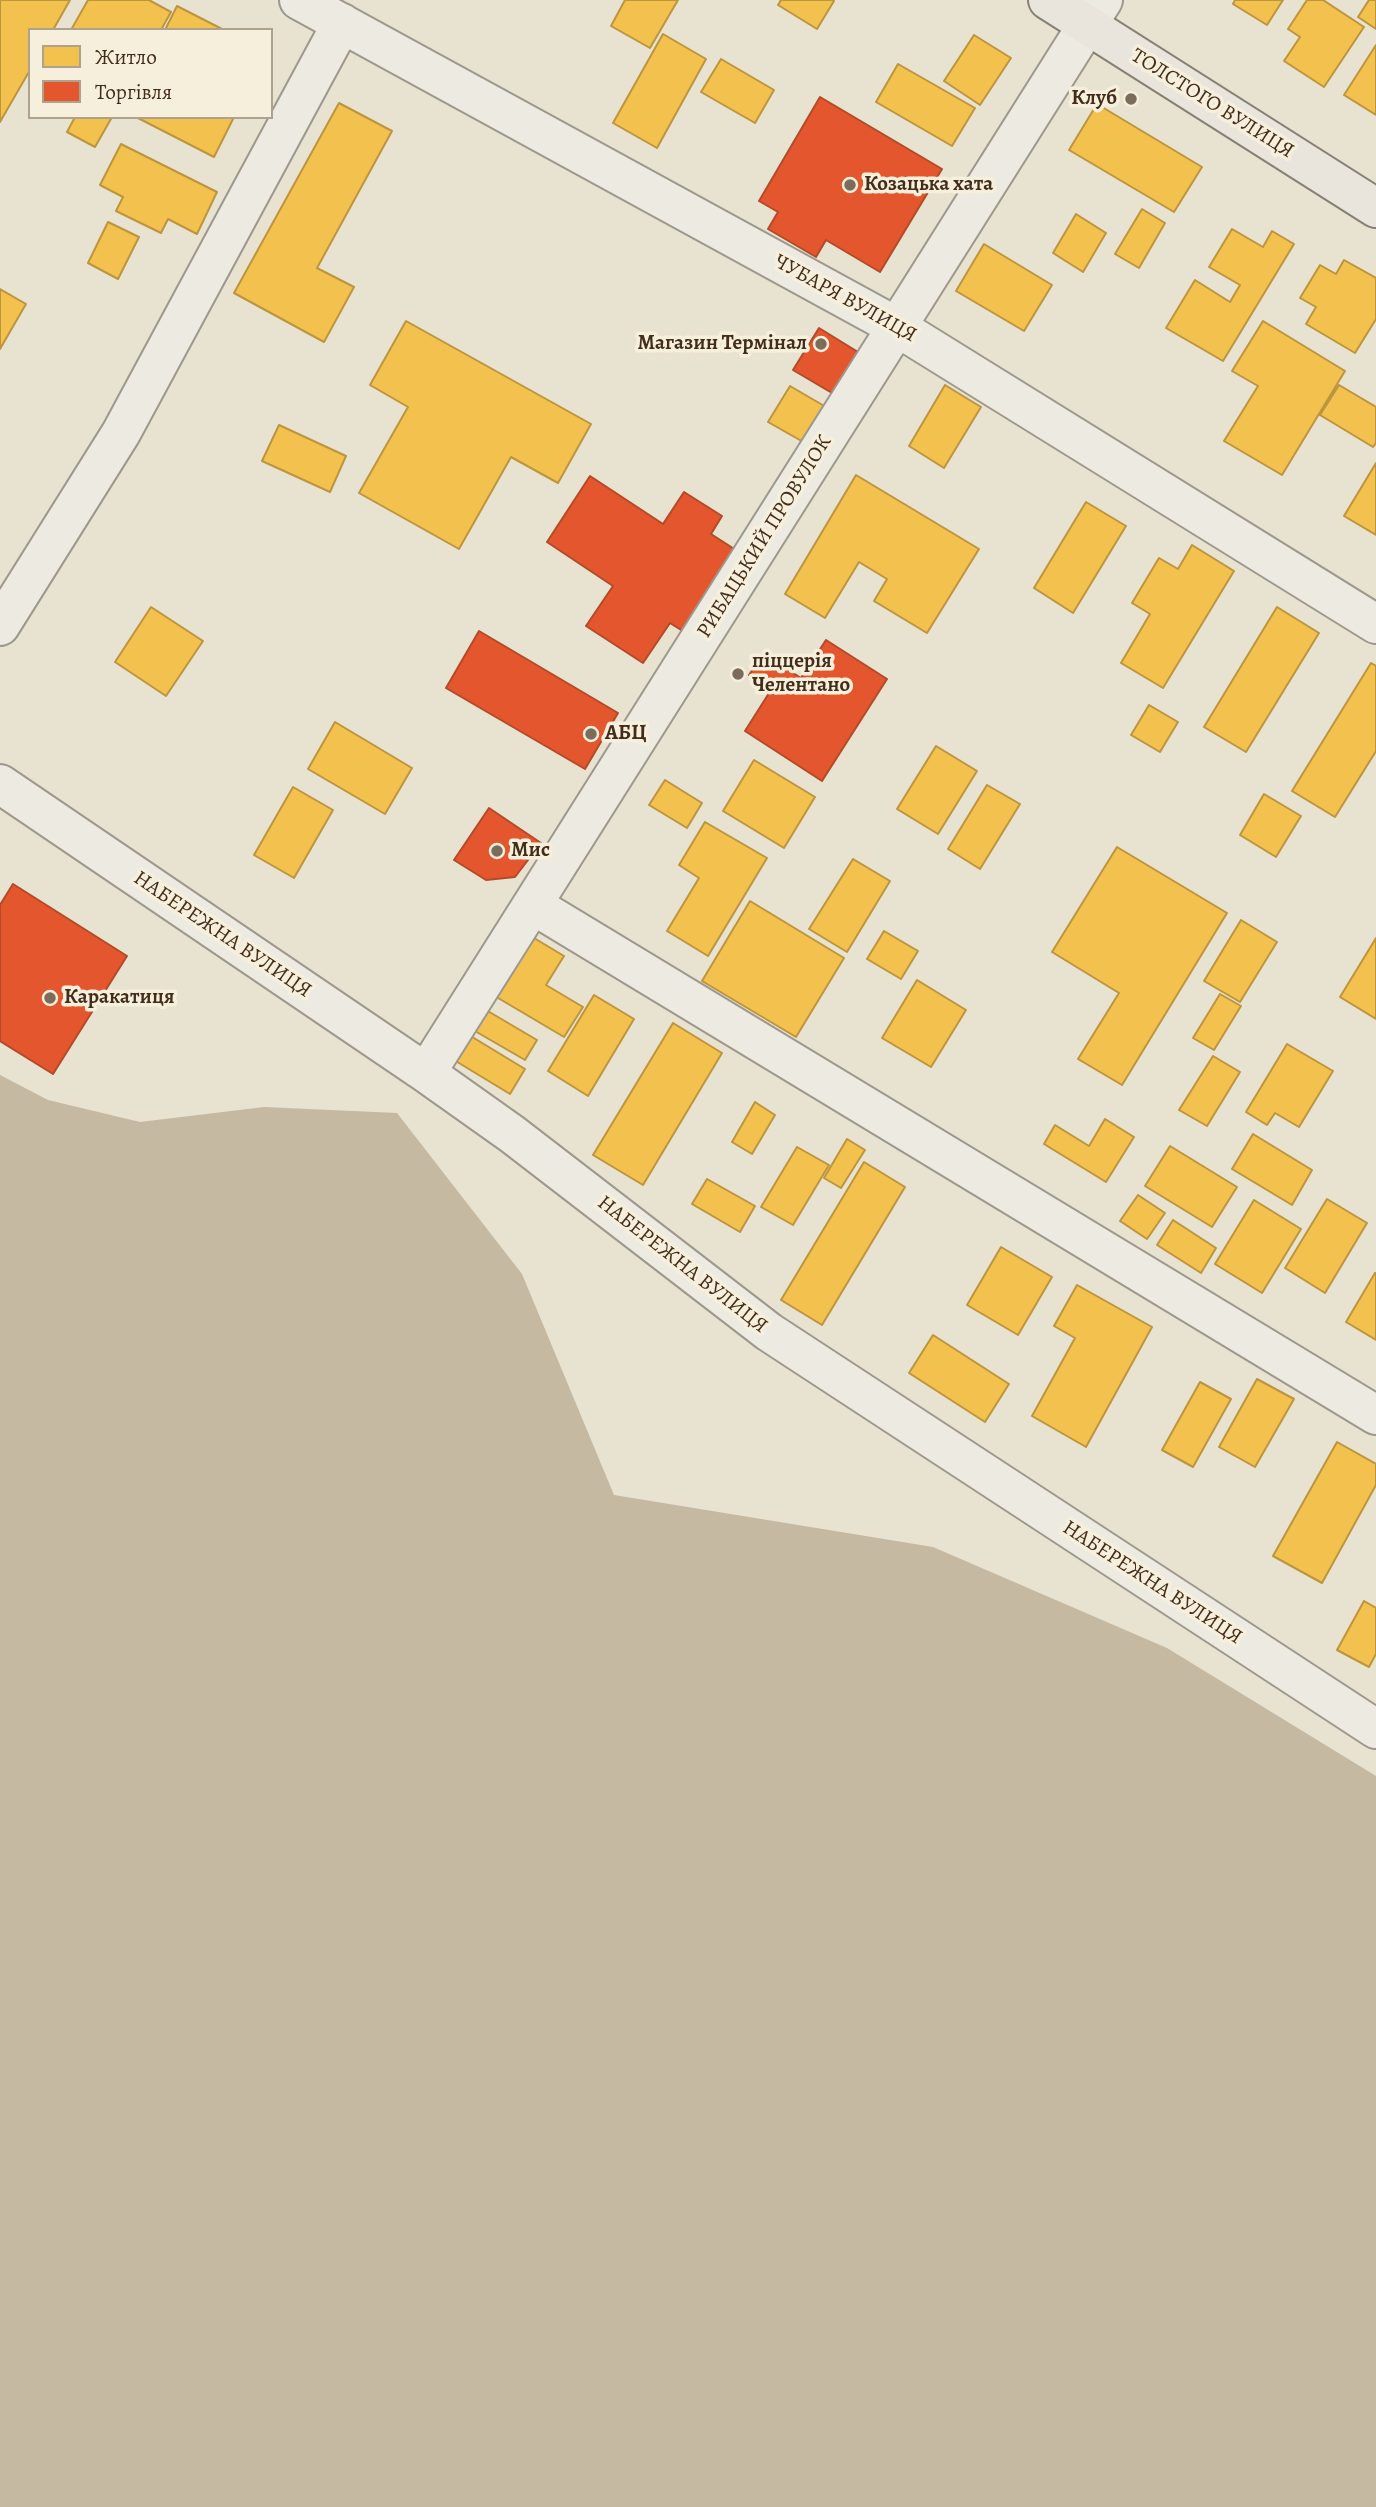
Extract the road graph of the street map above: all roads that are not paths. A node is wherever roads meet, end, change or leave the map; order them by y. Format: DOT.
graph roads {
  1 [pos="299,0"];
  2 [pos="1048,0"];
  3 [pos="1096,13"];
  4 [pos="342,23"];
  5 [pos="1376,208"];
  6 [pos="897,327"];
  7 [pos="1376,624"];
  8 [pos="0,626"];
  9 [pos="0,785"];
  10 [pos="533,905"];
  11 [pos="426,1073"];
  12 [pos="1376,1415"];
  13 [pos="1376,1729"];
  1 -- 4 [label="street, ЧУБАРЯ ВУЛИЦЯ"];
  2 -- 3 [label="main road, ТОЛСТОГО ВУЛИЦЯ"];
  3 -- 5 [label="main road, ТОЛСТОГО ВУЛИЦЯ"];
  3 -- 6 [label="street, РИБАЦЬКИЙ ПРОВУЛОК"];
  4 -- 6 [label="street, ЧУБАРЯ ВУЛИЦЯ"];
  4 -- 8 [label="street"];
  6 -- 7 [label="street, ЧУБАРЯ ВУЛИЦЯ"];
  6 -- 10 [label="street, РИБАЦЬКИЙ ПРОВУЛОК"];
  9 -- 11 [label="street, НАБЕРЕЖНА ВУЛИЦЯ"];
  10 -- 11 [label="street, РИБАЦЬКИЙ ПРОВУЛОК"];
  10 -- 12 [label="street"];
  11 -- 13 [label="street, НАБЕРЕЖНА ВУЛИЦЯ"];
}
